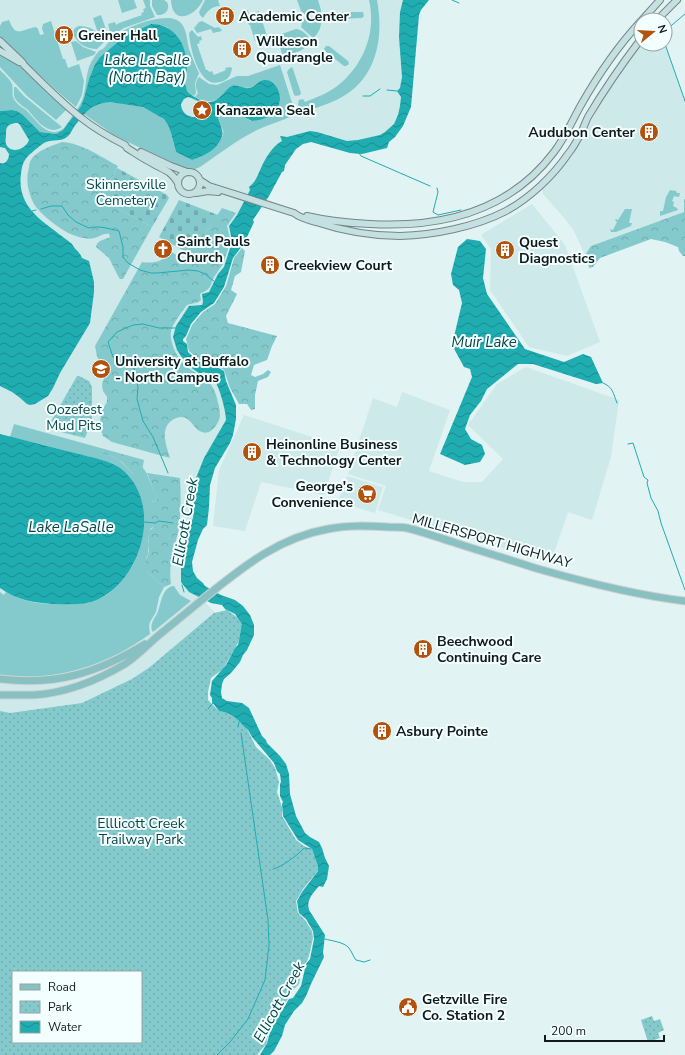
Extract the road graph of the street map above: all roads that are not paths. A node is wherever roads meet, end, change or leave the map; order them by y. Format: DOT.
graph roads {
  1 [pos="660,0"];
  2 [pos="677,0"];
  3 [pos="649,12"];
  4 [pos="665,12"];
  5 [pos="633,29"];
  6 [pos="0,41"];
  7 [pos="633,50"];
  8 [pos="0,51"];
  9 [pos="24,64"];
  10 [pos="605,67"];
  11 [pos="615,74"];
  12 [pos="577,112"];
  13 [pos="587,119"];
  14 [pos="125,145"];
  15 [pos="187,172"];
  16 [pos="201,181"];
  17 [pos="178,183"];
  18 [pos="223,191"];
  19 [pos="196,193"];
  20 [pos="294,213"];
  21 [pos="685,601"];
  22 [pos="155,638"];
  23 [pos="0,679"];
  24 [pos="0,695"];
  1 -- 3 [label="main road"];
  2 -- 4 [label="main road"];
  5 -- 10 [label="main road"];
  6 -- 9 [label="main road"];
  7 -- 11 [label="main road"];
  8 -- 9 [label="main road"];
  9 -- 14 [label="main road"];
  10 -- 11 [label="main road"];
  10 -- 12 [label="main road"];
  11 -- 13 [label="main road"];
  12 -- 13 [label="main road"];
  12 -- 20 [label="main road"];
  13 -- 20 [label="main road"];
  14 -- 15 [label="main road"];
  14 -- 17 [label="main road"];
  15 -- 16 [label="main road"];
  15 -- 17 [label="main road"];
  16 -- 18 [label="main road"];
  16 -- 19 [label="main road"];
  17 -- 19 [label="main road"];
  18 -- 19 [label="main road"];
  18 -- 20 [label="main road"];
  21 -- 22 [label="main road, MILLERSPORT HIGHWAY"];
  22 -- 23 [label="main road, MILLERSPORT HIGHWAY"];
  22 -- 24 [label="main road, MILLERSPORT HIGHWAY"];
}
